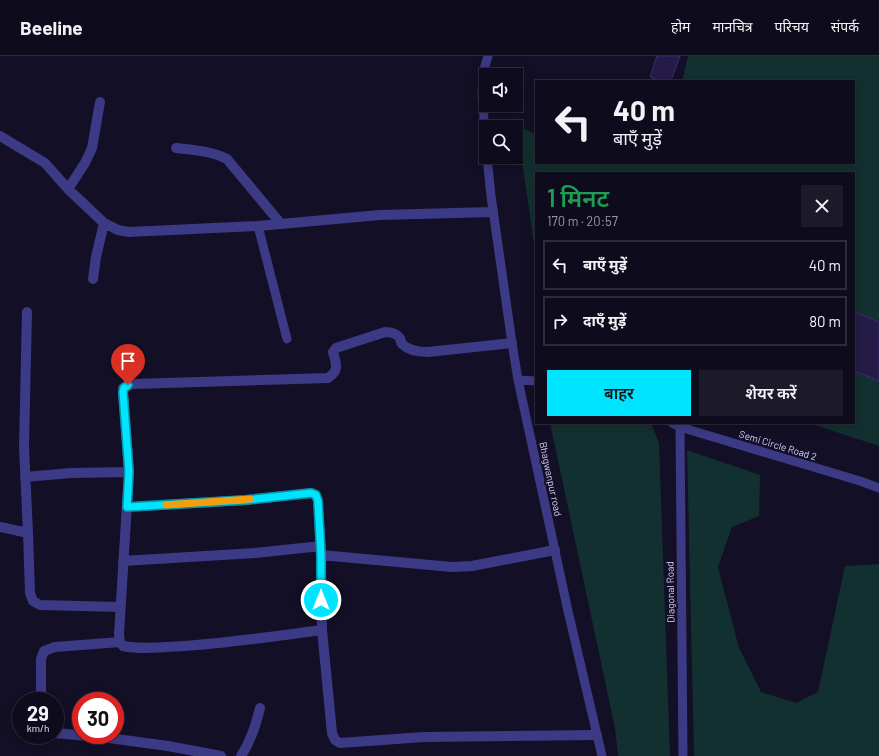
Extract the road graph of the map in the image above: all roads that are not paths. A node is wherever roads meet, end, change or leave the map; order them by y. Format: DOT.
graph roads {
  1 [pos="488,56"];
  2 [pos="100,102"];
  3 [pos="484,120"];
  4 [pos="0,136"];
  5 [pos="176,148"];
  6 [pos="488,164"];
  7 [pos="68,189"];
  8 [pos="493,212"];
  9 [pos="104,223"];
  10 [pos="281,224"];
  11 [pos="258,226"];
  12 [pos="93,279"];
  13 [pos="27,312"];
  14 [pos="287,339"];
  15 [pos="512,344"];
  16 [pos="518,380"];
  17 [pos="535,381"];
  18 [pos="676,425"];
  19 [pos="129,472"];
  20 [pos="25,477"];
  21 [pos="879,488"];
  22 [pos="127,507"];
  23 [pos="0,527"];
  24 [pos="28,533"];
  25 [pos="321,550"];
  26 [pos="555,550"];
  27 [pos="123,561"];
  28 [pos="120,607"];
  29 [pos="322,630"];
  30 [pos="120,642"];
  31 [pos="41,692"];
  32 [pos="260,708"];
  33 [pos="64,734"];
  34 [pos="597,735"];
  35 [pos="222,756"];
  36 [pos="241,756"];
  37 [pos="602,756"];
  38 [pos="683,756"];
  1 -- 3 [label="lane"];
  2 -- 7 [label="street"];
  4 -- 7 [label="street"];
  5 -- 10 [label="street"];
  6 -- 8 [label="lane, Bhagwanpur road"];
  7 -- 9 [label="street"];
  8 -- 10 [label="street"];
  8 -- 15 [label="lane, Bhagwanpur road"];
  9 -- 11 [label="street"];
  9 -- 12 [label="street"];
  10 -- 11 [label="street"];
  11 -- 14 [label="lane"];
  13 -- 20 [label="street"];
  15 -- 16 [label="lane, Bhagwanpur road"];
  15 -- 19 [label="street"];
  16 -- 17 [label="lane"];
  16 -- 26 [label="lane, Bhagwanpur road"];
  18 -- 21 [label="lane, Semi Circle Road 2"];
  18 -- 38 [label="lane, Diagonal Road"];
  19 -- 20 [label="street"];
  19 -- 22 [label="street"];
  20 -- 24 [label="street"];
  22 -- 25 [label="street"];
  22 -- 27 [label="street"];
  23 -- 24 [label="street"];
  24 -- 28 [label="street"];
  25 -- 26 [label="street"];
  25 -- 27 [label="street"];
  25 -- 29 [label="street"];
  26 -- 34 [label="lane, Bhagwanpur road"];
  27 -- 28 [label="street"];
  28 -- 30 [label="street"];
  29 -- 30 [label="street"];
  29 -- 34 [label="street"];
  30 -- 31 [label="street"];
  32 -- 36 [label="street"];
  33 -- 35 [label="street"];
  34 -- 37 [label="lane, Bhagwanpur road"];
}
